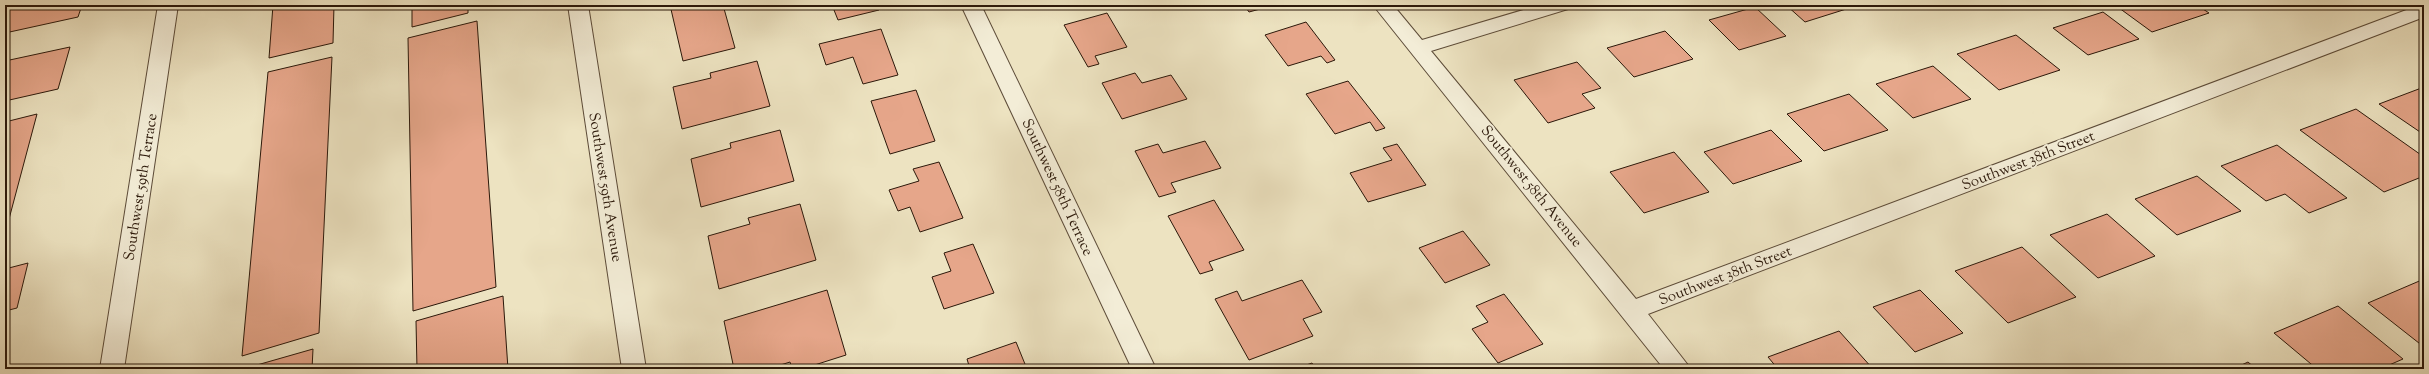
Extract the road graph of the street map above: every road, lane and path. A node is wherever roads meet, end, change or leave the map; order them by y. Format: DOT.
graph roads {
  1 [pos="168,5"];
  2 [pos="578,5"];
  3 [pos="971,5"];
  4 [pos="1383,5"];
  5 [pos="1561,5"];
  6 [pos="2424,10"];
  7 [pos="1419,48"];
  8 [pos="1633,310"];
  9 [pos="112,369"];
  10 [pos="634,369"];
  11 [pos="1144,369"];
  12 [pos="1679,369"];
  1 -- 9 [label="street, Southwest 59th Terrace"];
  2 -- 10 [label="street, Southwest 59th Avenue"];
  3 -- 11 [label="street, Southwest 58th Terrace"];
  4 -- 7 [label="street, Southwest 58th Avenue"];
  5 -- 7 [label="street"];
  6 -- 8 [label="street, Southwest 38th Street"];
  7 -- 8 [label="street, Southwest 58th Avenue"];
  8 -- 12 [label="street, Southwest 58th Avenue"];
}
